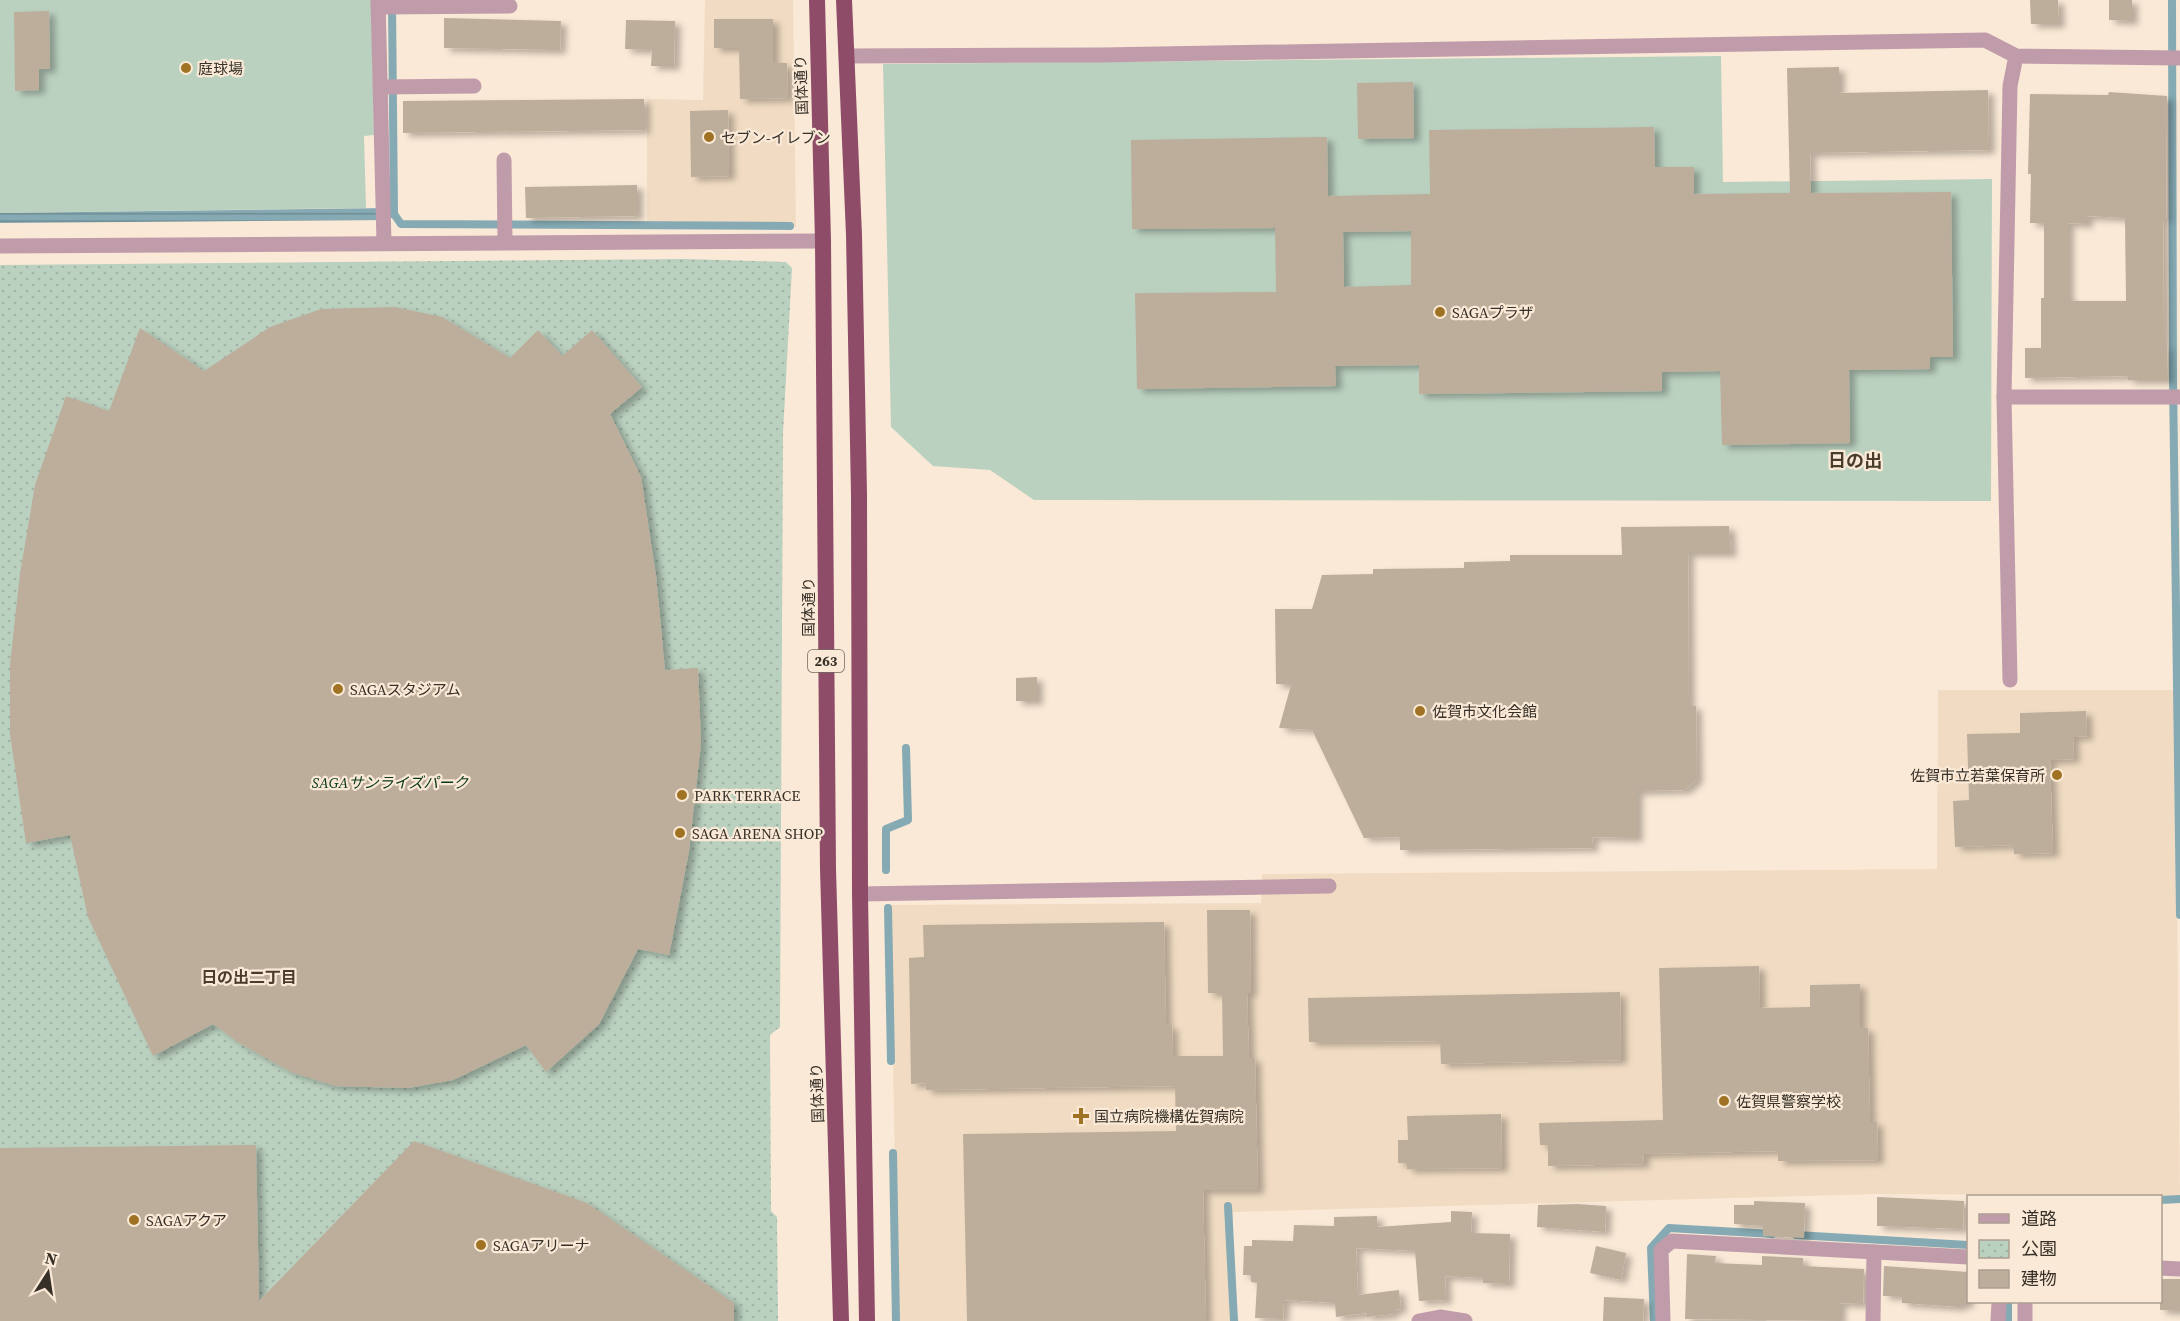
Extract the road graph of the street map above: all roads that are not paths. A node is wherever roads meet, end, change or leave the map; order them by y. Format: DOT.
graph roads {
  1 [pos="817,0"];
  2 [pos="844,0"];
  3 [pos="378,3"];
  4 [pos="510,6"];
  5 [pos="846,56"];
  6 [pos="2016,56"];
  7 [pos="2174,58"];
  8 [pos="474,86"];
  9 [pos="380,87"];
  10 [pos="504,160"];
  11 [pos="383,235"];
  12 [pos="823,241"];
  13 [pos="505,242"];
  14 [pos="0,246"];
  15 [pos="2004,397"];
  16 [pos="2175,397"];
  17 [pos="2010,680"];
  18 [pos="1329,886"];
  19 [pos="860,894"];
  20 [pos="1874,1252"];
  21 [pos="1967,1257"];
  22 [pos="2162,1268"];
  23 [pos="2180,1269"];
  24 [pos="1999,1303"];
  25 [pos="2025,1303"];
  26 [pos="842,1321"];
  27 [pos="867,1321"];
  28 [pos="1419,1321"];
  29 [pos="1466,1321"];
  30 [pos="1663,1321"];
  31 [pos="1873,1321"];
  32 [pos="1998,1321"];
  33 [pos="2025,1321"];
  1 -- 12 [label="highway, 国体通り / 263"];
  2 -- 5 [label="highway, 263"];
  3 -- 4 [label="street"];
  3 -- 9 [label="street"];
  5 -- 6 [label="street"];
  5 -- 19 [label="highway, 263"];
  6 -- 7 [label="street"];
  6 -- 15 [label="street"];
  8 -- 9 [label="street"];
  9 -- 11 [label="street"];
  10 -- 13 [label="street"];
  11 -- 13 [label="street"];
  11 -- 14 [label="street"];
  12 -- 13 [label="street"];
  12 -- 26 [label="highway, 国体通り / 263"];
  15 -- 16 [label="street"];
  15 -- 17 [label="street"];
  18 -- 19 [label="street"];
  19 -- 27 [label="highway, 263"];
  20 -- 21 [label="street"];
  20 -- 30 [label="street"];
  20 -- 31 [label="street"];
  22 -- 23 [label="street"];
  24 -- 32 [label="street"];
  25 -- 33 [label="street"];
  28 -- 29 [label="street"];
}
